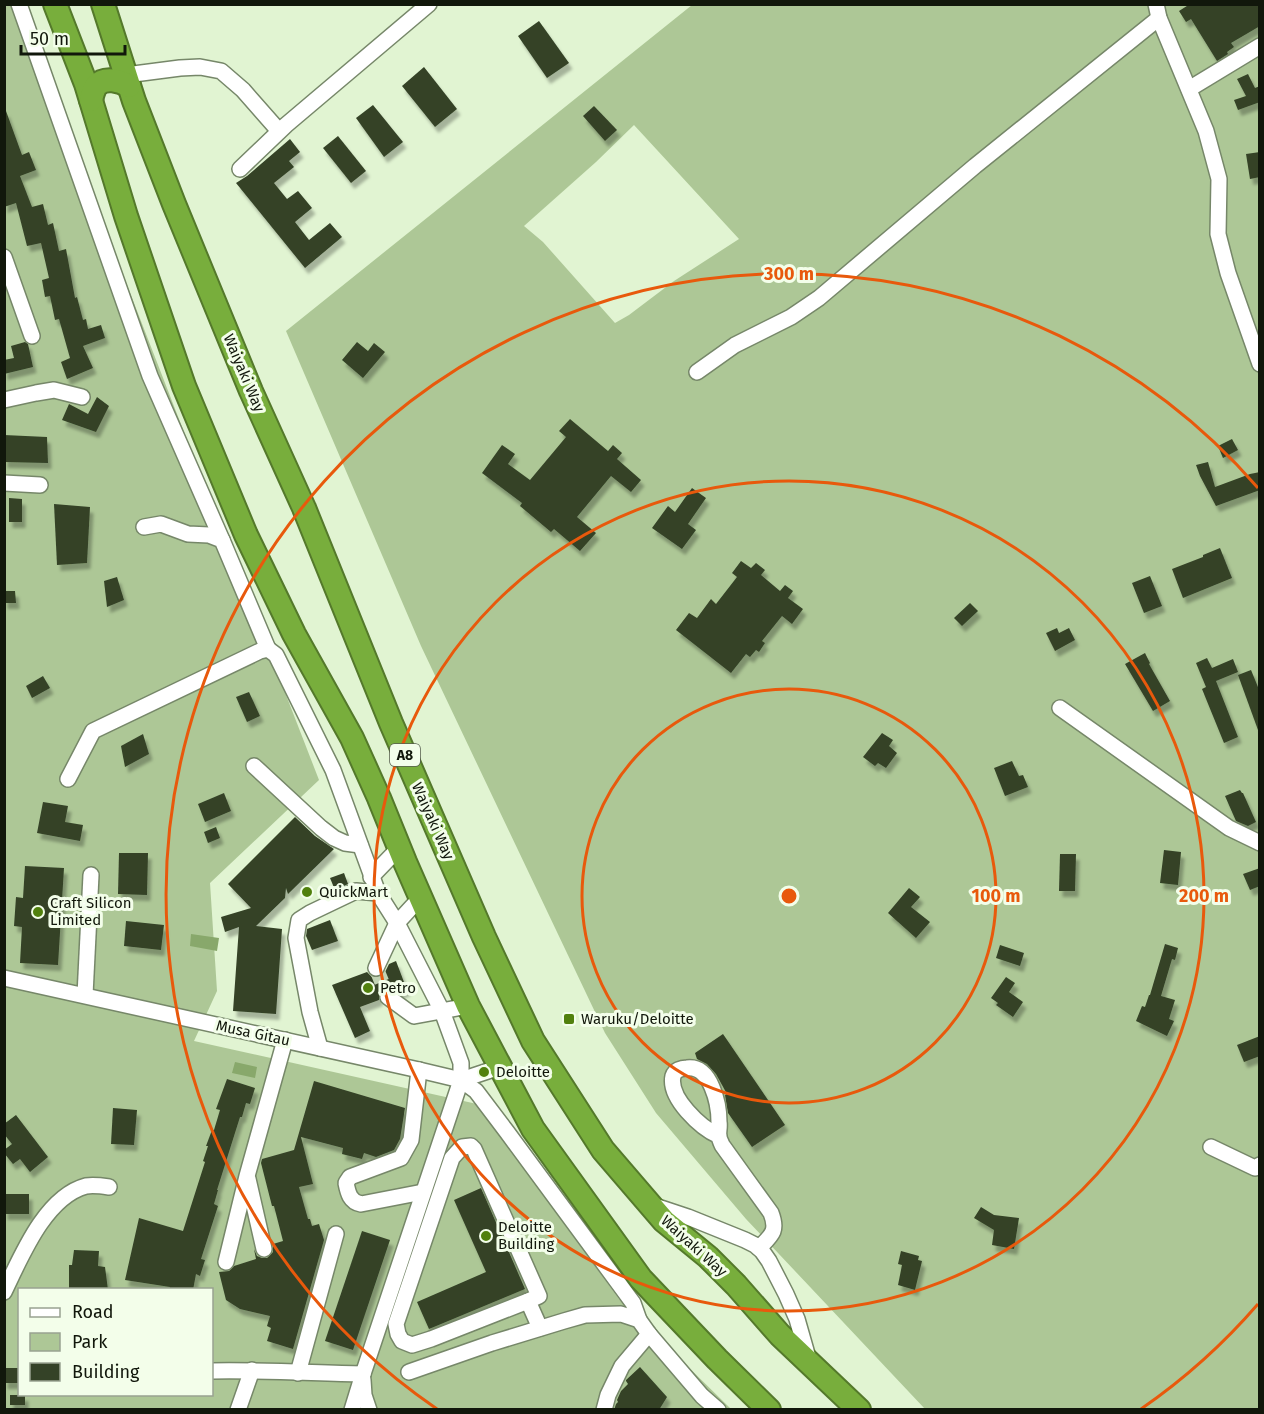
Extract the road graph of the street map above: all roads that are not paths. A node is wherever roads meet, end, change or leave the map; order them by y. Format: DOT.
graph roads {
  1 [pos="19,4"];
  2 [pos="55,4"];
  3 [pos="104,4"];
  4 [pos="429,4"];
  5 [pos="1158,11"];
  6 [pos="1260,46"];
  7 [pos="128,80"];
  8 [pos="1189,89"];
  9 [pos="91,100"];
  10 [pos="279,131"];
  11 [pos="240,169"];
  12 [pos="4,257"];
  13 [pos="20,306"];
  14 [pos="4,310"];
  15 [pos="32,336"];
  16 [pos="1260,364"];
  17 [pos="697,372"];
  18 [pos="82,397"];
  19 [pos="4,400"];
  20 [pos="4,483"];
  21 [pos="40,485"];
  22 [pos="144,527"];
  23 [pos="222,540"];
  24 [pos="268,649"];
  25 [pos="1060,708"];
  26 [pos="254,766"];
  27 [pos="68,779"];
  28 [pos="1260,843"];
  29 [pos="360,845"];
  30 [pos="400,847"];
  31 [pos="91,875"];
  32 [pos="371,877"];
  33 [pos="378,893"];
  34 [pos="421,897"];
  35 [pos="397,923"];
  36 [pos="376,968"];
  37 [pos="4,978"];
  38 [pos="85,995"];
  39 [pos="388,997"];
  40 [pos="468,1006"];
  41 [pos="442,1011"];
  42 [pos="285,1040"];
  43 [pos="320,1048"];
  44 [pos="500,1067"];
  45 [pos="419,1070"];
  46 [pos="461,1080"];
  47 [pos="719,1136"];
  48 [pos="1211,1147"];
  49 [pos="1260,1165"];
  50 [pos="247,1176"];
  51 [pos="109,1187"];
  52 [pos="423,1192"];
  53 [pos="650,1204"];
  54 [pos="336,1234"];
  55 [pos="759,1248"];
  56 [pos="264,1249"];
  57 [pos="226,1262"];
  58 [pos="4,1292"];
  59 [pos="528,1301"];
  60 [pos="639,1320"];
  61 [pos="540,1328"];
  62 [pos="649,1334"];
  63 [pos="810,1363"];
  64 [pos="252,1370"];
  65 [pos="213,1371"];
  66 [pos="409,1371"];
  67 [pos="298,1373"];
  68 [pos="363,1374"];
  69 [pos="713,1408"];
  70 [pos="238,1410"];
  71 [pos="351,1410"];
  72 [pos="369,1410"];
  73 [pos="604,1410"];
  74 [pos="770,1410"];
  75 [pos="859,1410"];
  1 -- 23 [label="street"];
  2 -- 9 [label="highway"];
  3 -- 7 [label="highway, Waiyaki Way / A8"];
  4 -- 10 [label="street"];
  5 -- 8 [label="street"];
  5 -- 17 [label="street"];
  6 -- 8 [label="street"];
  7 -- 9 [label="highway"];
  7 -- 10 [label="street"];
  7 -- 53 [label="highway, Waiyaki Way / A8"];
  8 -- 16 [label="street"];
  9 -- 30 [label="highway"];
  10 -- 11 [label="street"];
  12 -- 13 [label="street"];
  13 -- 14 [label="street"];
  13 -- 15 [label="street"];
  18 -- 19 [label="street"];
  20 -- 21 [label="street"];
  22 -- 23 [label="street"];
  23 -- 24 [label="street"];
  24 -- 27 [label="street"];
  24 -- 29 [label="street"];
  25 -- 28 [label="street"];
  26 -- 29 [label="street"];
  29 -- 32 [label="street"];
  30 -- 32 [label="street"];
  30 -- 34 [label="highway"];
  31 -- 38 [label="street"];
  32 -- 33 [label="street"];
  33 -- 35 [label="street"];
  33 -- 43 [label="street"];
  34 -- 35 [label="street"];
  34 -- 40 [label="highway"];
  35 -- 36 [label="street"];
  35 -- 41 [label="street"];
  37 -- 38 [label="street, Musa Gitau"];
  38 -- 42 [label="street, Musa Gitau"];
  39 -- 41 [label="street"];
  40 -- 41 [label="street"];
  40 -- 44 [label="highway"];
  41 -- 46 [label="street"];
  42 -- 43 [label="street, Musa Gitau"];
  42 -- 50 [label="street"];
  43 -- 45 [label="street, Musa Gitau"];
  44 -- 46 [label="street"];
  44 -- 74 [label="highway"];
  45 -- 46 [label="street, Musa Gitau"];
  45 -- 52 [label="street"];
  46 -- 52 [label="street"];
  46 -- 60 [label="street"];
  47 -- 55 [label="street"];
  48 -- 49 [label="street"];
  50 -- 56 [label="street"];
  50 -- 57 [label="street"];
  51 -- 58 [label="street"];
  52 -- 68 [label="street"];
  53 -- 55 [label="street"];
  53 -- 63 [label="highway, Waiyaki Way / A8"];
  54 -- 67 [label="street"];
  55 -- 63 [label="street"];
  59 -- 59 [label="street"];
  59 -- 61 [label="street"];
  60 -- 61 [label="street"];
  60 -- 62 [label="street"];
  61 -- 66 [label="street"];
  62 -- 69 [label="street"];
  62 -- 73 [label="street"];
  63 -- 75 [label="highway, Waiyaki Way / A8"];
  64 -- 65 [label="street"];
  64 -- 67 [label="street"];
  64 -- 70 [label="street"];
  67 -- 68 [label="street"];
  68 -- 71 [label="street"];
  68 -- 72 [label="street"];
}
